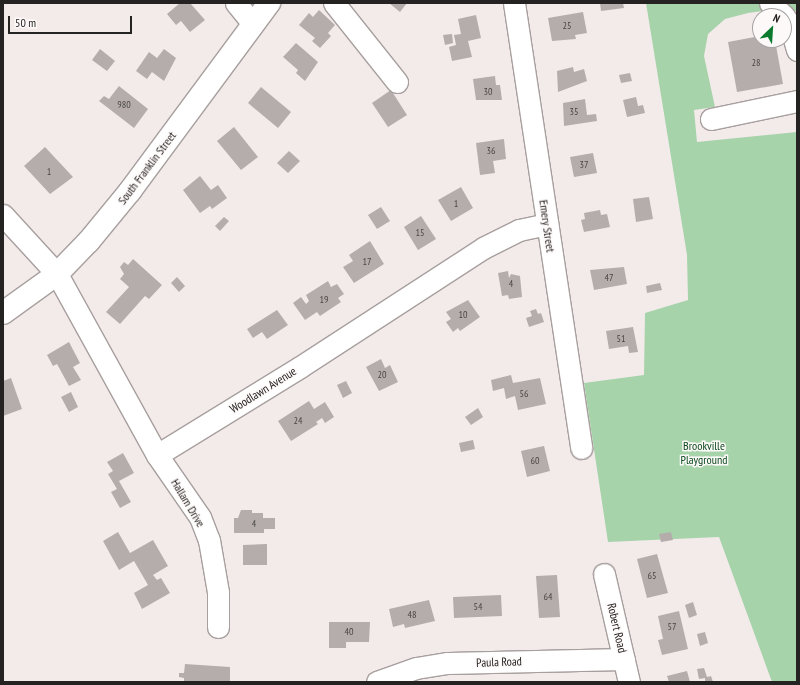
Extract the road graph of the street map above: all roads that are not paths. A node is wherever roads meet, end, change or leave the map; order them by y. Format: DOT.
graph roads {
  1 [pos="236,3"];
  2 [pos="269,3"];
  3 [pos="334,3"];
  4 [pos="514,3"];
  5 [pos="253,24"];
  6 [pos="792,31"];
  7 [pos="797,50"];
  8 [pos="397,82"];
  9 [pos="797,101"];
  10 [pos="711,119"];
  11 [pos="3,216"];
  12 [pos="547,224"];
  13 [pos="57,274"];
  14 [pos="3,313"];
  15 [pos="581,448"];
  16 [pos="157,455"];
  17 [pos="604,574"];
  18 [pos="218,627"];
  19 [pos="624,659"];
  20 [pos="377,682"];
  21 [pos="629,682"];
  1 -- 5 [label="street"];
  2 -- 5 [label="main road, South Franklin Street"];
  3 -- 8 [label="street"];
  4 -- 12 [label="street, Emery Street"];
  5 -- 13 [label="main road, South Franklin Street"];
  6 -- 7 [label="street"];
  9 -- 10 [label="street"];
  11 -- 13 [label="street"];
  12 -- 15 [label="street, Emery Street"];
  12 -- 16 [label="street, Woodlawn Avenue"];
  13 -- 14 [label="main road, South Franklin Street"];
  13 -- 16 [label="street"];
  16 -- 18 [label="street, Hallam Drive"];
  17 -- 19 [label="street, Robert Road"];
  19 -- 20 [label="street, Paula Road"];
  19 -- 21 [label="street, Robert Road"];
}
